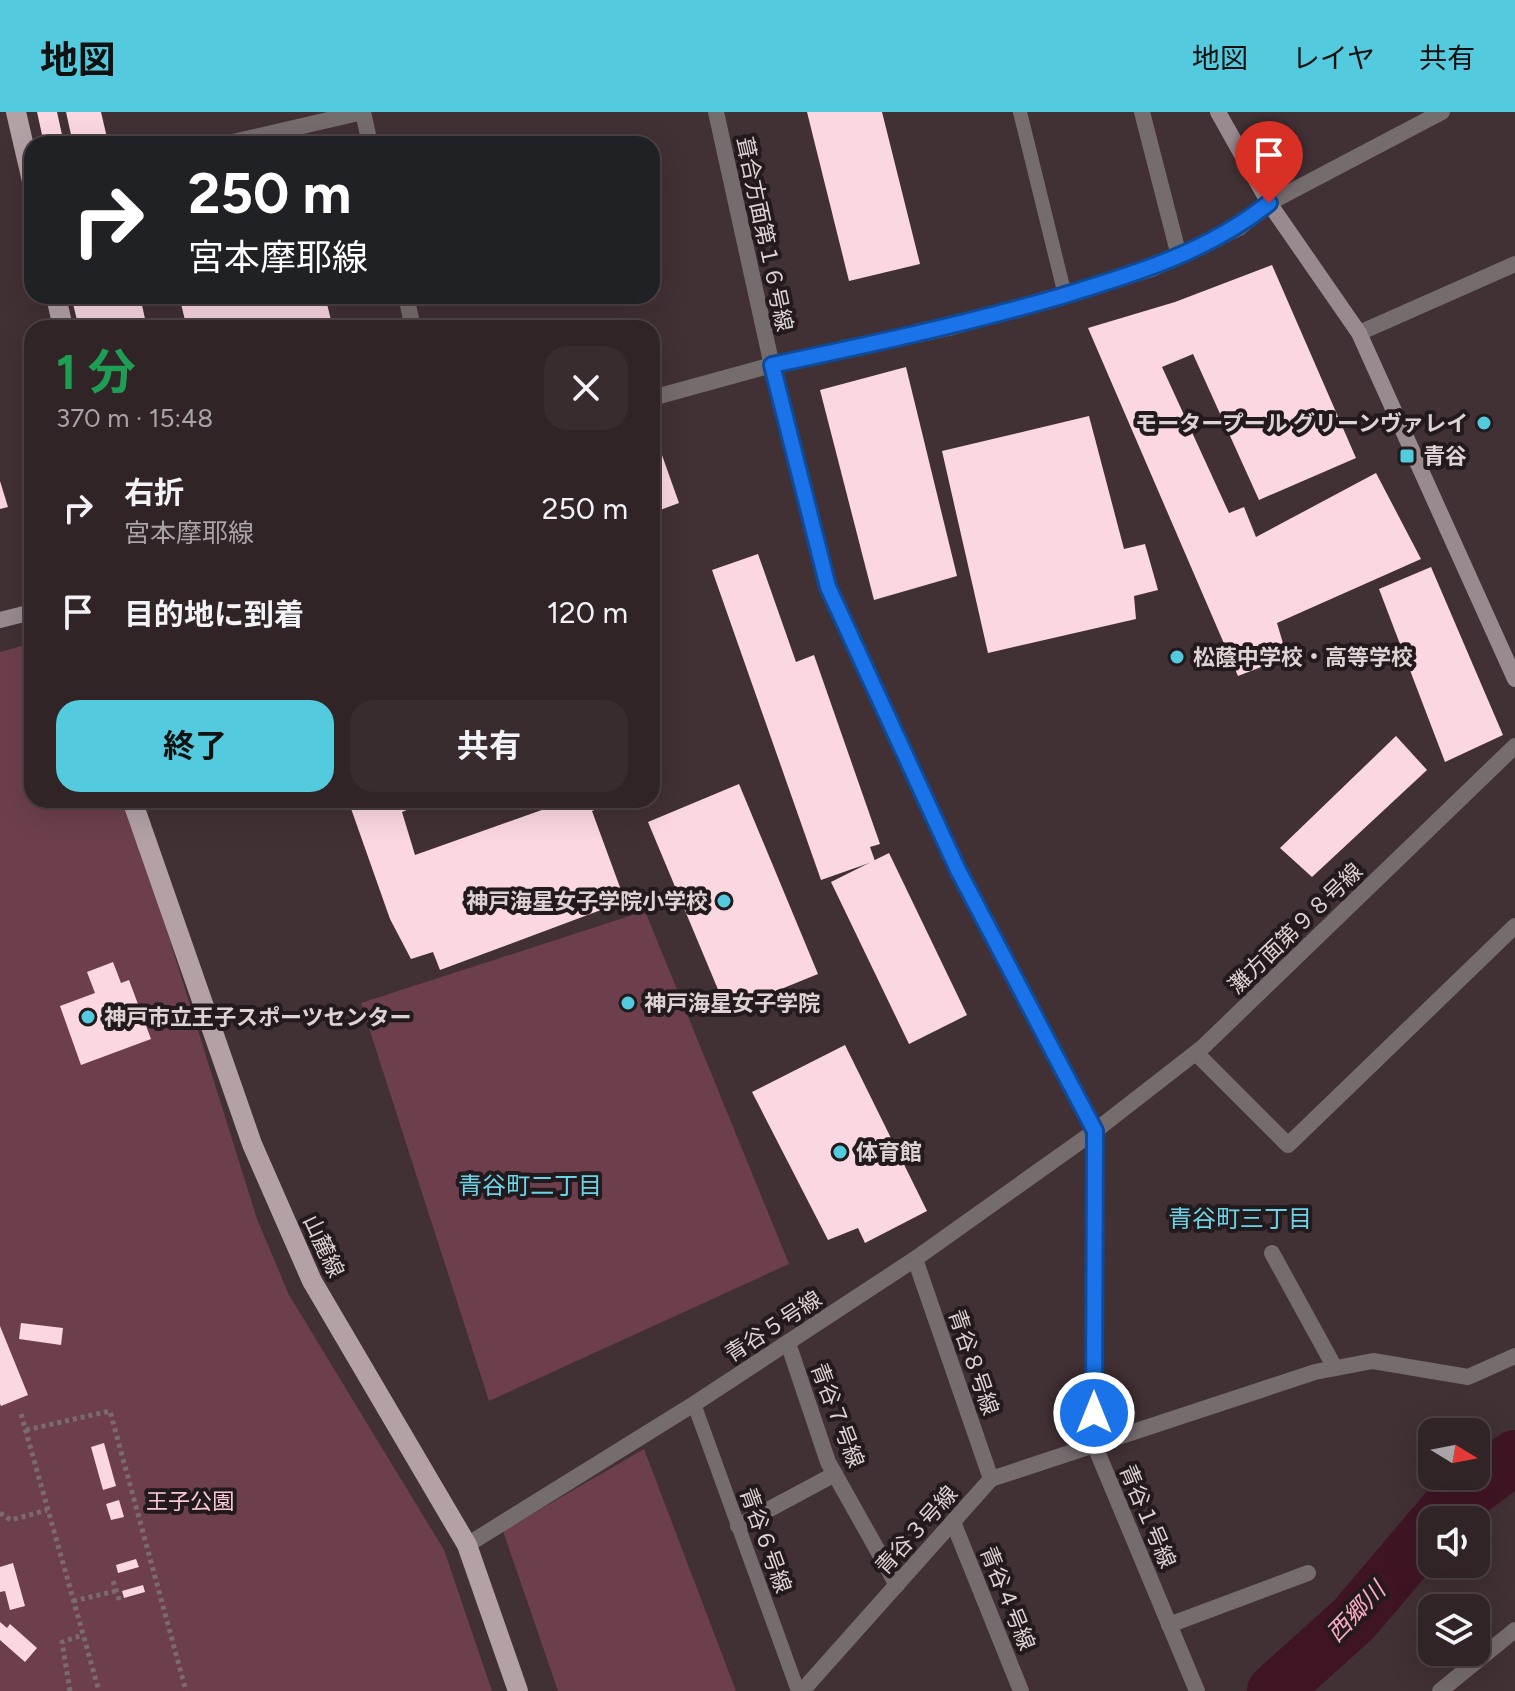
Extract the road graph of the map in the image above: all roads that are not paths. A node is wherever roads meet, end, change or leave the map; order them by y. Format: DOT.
graph roads {
  1 [pos="16,112"];
  2 [pos="363,112"];
  3 [pos="716,112"];
  4 [pos="1020,112"];
  5 [pos="1142,112"];
  6 [pos="1218,112"];
  7 [pos="1442,112"];
  8 [pos="259,136"];
  9 [pos="368,136"];
  10 [pos="24,146"];
  11 [pos="1269,203"];
  12 [pos="1179,256"];
  13 [pos="1515,264"];
  14 [pos="1065,295"];
  15 [pos="1359,333"];
  16 [pos="772,365"];
  17 [pos="660,396"];
  18 [pos="24,614"];
  19 [pos="0,620"];
  20 [pos="1515,679"];
  21 [pos="1515,746"];
  22 [pos="135,808"];
  23 [pos="1515,926"];
  24 [pos="1196,1053"];
  25 [pos="1095,1131"];
  26 [pos="1272,1253"];
  27 [pos="915,1259"];
  28 [pos="788,1343"];
  29 [pos="1515,1356"];
  30 [pos="1335,1368"];
  31 [pos="694,1404"];
  32 [pos="1094,1444"];
  33 [pos="835,1474"];
  34 [pos="991,1479"];
  35 [pos="953,1522"];
  36 [pos="738,1526"];
  37 [pos="467,1545"];
  38 [pos="1308,1573"];
  39 [pos="897,1585"];
  40 [pos="1169,1625"];
  41 [pos="1515,1630"];
  42 [pos="518,1691"];
  43 [pos="800,1691"];
  44 [pos="1021,1691"];
  45 [pos="1197,1691"];
  46 [pos="1440,1691"];
  1 -- 10 [label="main road"];
  2 -- 8 [label="street"];
  2 -- 9 [label="street"];
  3 -- 16 [label="street, 葺合方面第１６号線"];
  4 -- 14 [label="lane"];
  5 -- 12 [label="street"];
  6 -- 11 [label="street"];
  7 -- 11 [label="street"];
  11 -- 12 [label="street"];
  11 -- 15 [label="street"];
  12 -- 14 [label="street"];
  13 -- 15 [label="street"];
  14 -- 16 [label="street"];
  15 -- 20 [label="street"];
  16 -- 17 [label="street"];
  16 -- 25 [label="street, 青谷１号線"];
  18 -- 19 [label="street"];
  21 -- 24 [label="street, 灘方面第９８号線"];
  22 -- 37 [label="main road, 山麓線"];
  23 -- 24 [label="street"];
  24 -- 25 [label="street, 灘方面第９８号線"];
  25 -- 27 [label="street, 青谷５号線"];
  25 -- 32 [label="street, 青谷１号線"];
  26 -- 30 [label="street"];
  27 -- 28 [label="street, 青谷５号線"];
  27 -- 34 [label="street, 青谷８号線"];
  28 -- 31 [label="street, 青谷５号線"];
  28 -- 33 [label="street, 青谷７号線"];
  29 -- 30 [label="street, 青谷３号線"];
  30 -- 32 [label="street, 青谷３号線"];
  31 -- 36 [label="lane, 青谷６号線"];
  31 -- 37 [label="street, 青谷５号線"];
  32 -- 34 [label="street, 青谷３号線"];
  32 -- 40 [label="street, 青谷１号線"];
  33 -- 36 [label="street"];
  33 -- 39 [label="street, 青谷７号線"];
  34 -- 35 [label="street, 青谷３号線"];
  35 -- 39 [label="street, 青谷３号線"];
  35 -- 44 [label="street, 青谷４号線"];
  36 -- 43 [label="lane, 青谷６号線"];
  37 -- 42 [label="main road, 山麓線"];
  38 -- 40 [label="street"];
  39 -- 43 [label="street, 青谷３号線"];
  40 -- 45 [label="street, 青谷１号線"];
  41 -- 46 [label="street"];
}
